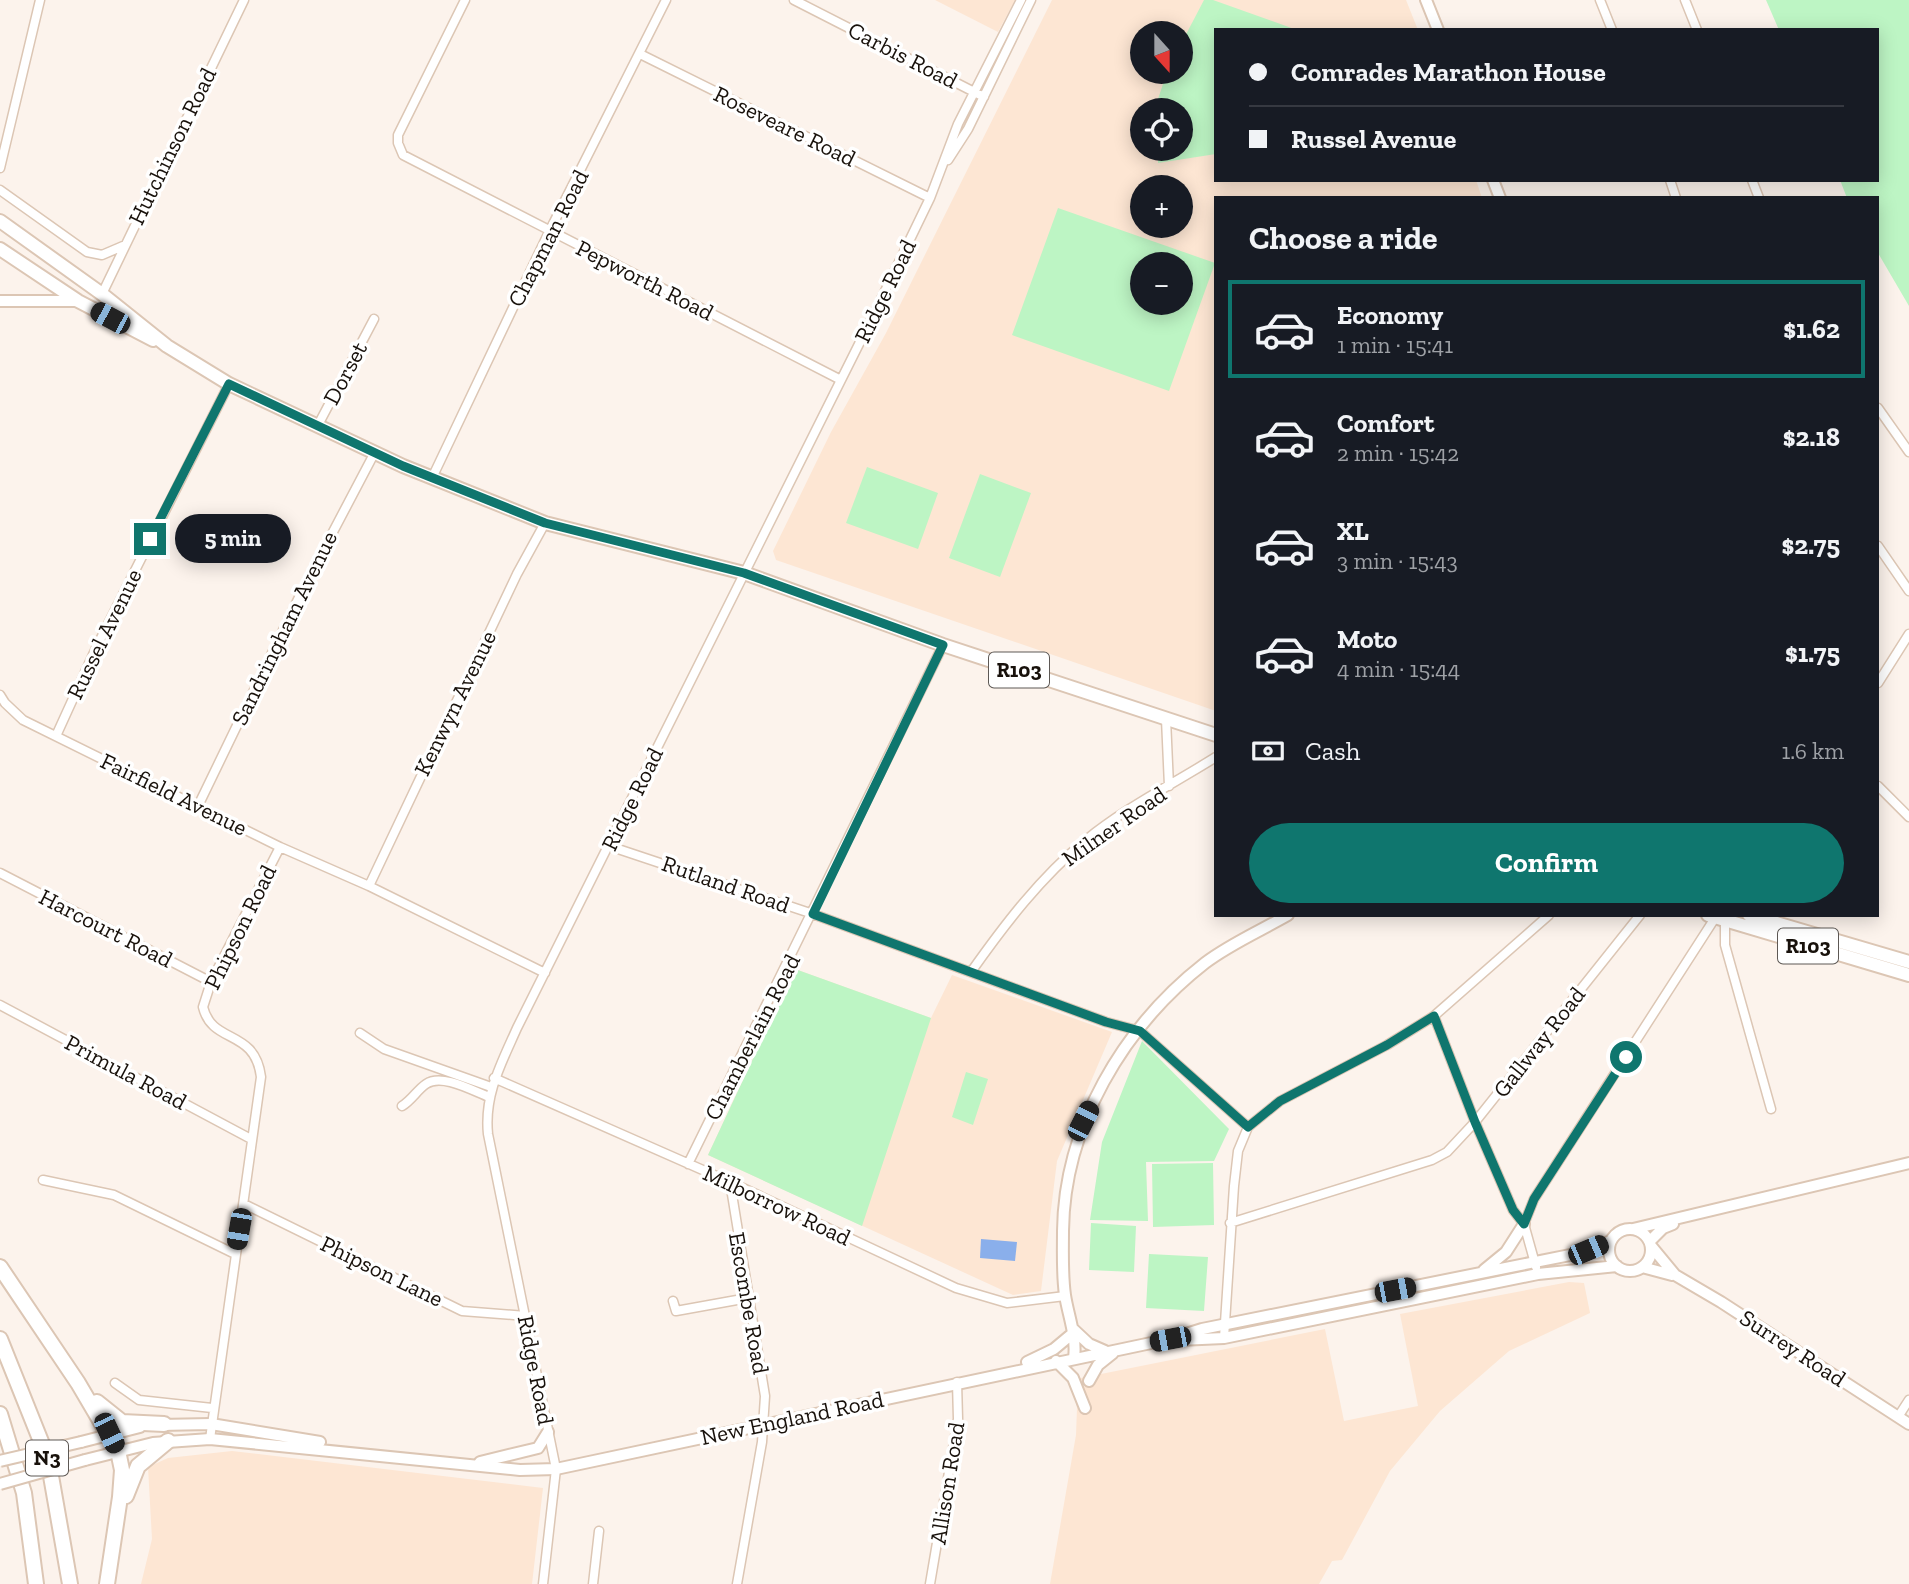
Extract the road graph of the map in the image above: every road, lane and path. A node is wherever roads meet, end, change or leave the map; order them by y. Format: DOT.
graph roads {
  1 [pos="40,0"];
  2 [pos="244,0"];
  3 [pos="465,0"];
  4 [pos="666,0"];
  5 [pos="794,0"];
  6 [pos="1021,0"];
  7 [pos="1031,0"];
  8 [pos="1426,0"];
  9 [pos="1600,0"];
  10 [pos="1685,0"];
  11 [pos="1437,28"];
  12 [pos="1611,28"];
  13 [pos="1696,28"];
  14 [pos="640,54"];
  15 [pos="974,92"];
  16 [pos="984,97"];
  17 [pos="946,162"];
  18 [pos="0,168"];
  19 [pos="0,190"];
  20 [pos="930,198"];
  21 [pos="0,221"];
  22 [pos="549,232"];
  23 [pos="123,246"];
  24 [pos="0,249"];
  25 [pos="102,294"];
  26 [pos="0,301"];
  27 [pos="78,301"];
  28 [pos="374,319"];
  29 [pos="167,346"];
  30 [pos="841,380"];
  31 [pos="229,384"];
  32 [pos="1879,409"];
  33 [pos="317,427"];
  34 [pos="375,452"];
  35 [pos="1909,452"];
  36 [pos="432,478"];
  37 [pos="545,523"];
  38 [pos="1879,547"];
  39 [pos="744,573"];
  40 [pos="1909,591"];
  41 [pos="1909,634"];
  42 [pos="943,645"];
  43 [pos="1879,681"];
  44 [pos="0,695"];
  45 [pos="1166,719"];
  46 [pos="1214,734"];
  47 [pos="56,736"];
  48 [pos="1214,758"];
  49 [pos="1169,786"];
  50 [pos="1879,787"];
  51 [pos="198,806"];
  52 [pos="1909,817"];
  53 [pos="609,845"];
  54 [pos="280,847"];
  55 [pos="0,873"];
  56 [pos="369,886"];
  57 [pos="813,914"];
  58 [pos="1285,917"];
  59 [pos="1547,917"];
  60 [pos="1638,917"];
  61 [pos="1756,917"];
  62 [pos="1716,918"];
  63 [pos="1909,962"];
  64 [pos="971,972"];
  65 [pos="545,973"];
  66 [pos="1909,975"];
  67 [pos="211,982"];
  68 [pos="0,1005"];
  69 [pos="1434,1016"];
  70 [pos="1140,1031"];
  71 [pos="360,1032"];
  72 [pos="493,1082"];
  73 [pos="489,1097"];
  74 [pos="402,1106"];
  75 [pos="1771,1108"];
  76 [pos="1475,1122"];
  77 [pos="1248,1127"];
  78 [pos="251,1139"];
  79 [pos="1909,1163"];
  80 [pos="688,1164"];
  81 [pos="43,1180"];
  82 [pos="730,1182"];
  83 [pos="244,1204"];
  84 [pos="1691,1215"];
  85 [pos="1230,1223"];
  86 [pos="1524,1224"];
  87 [pos="1633,1229"];
  88 [pos="1611,1241"];
  89 [pos="1650,1243"];
  90 [pos="235,1254"];
  91 [pos="1535,1260"];
  92 [pos="1617,1266"];
  93 [pos="0,1267"];
  94 [pos="1642,1267"];
  95 [pos="1482,1272"];
  96 [pos="1538,1274"];
  97 [pos="1675,1275"];
  98 [pos="1065,1296"];
  99 [pos="748,1298"];
  100 [pos="673,1301"];
  101 [pos="526,1316"];
  102 [pos="1225,1325"];
  103 [pos="1071,1330"];
  104 [pos="1224,1338"];
  105 [pos="0,1339"];
  106 [pos="1170,1339"];
  107 [pos="1121,1349"];
  108 [pos="1106,1351"];
  109 [pos="1078,1354"];
  110 [pos="1056,1361"];
  111 [pos="1002,1372"];
  112 [pos="1089,1381"];
  113 [pos="957,1382"];
  114 [pos="78,1383"];
  115 [pos="115,1383"];
  116 [pos="1909,1399"];
  117 [pos="212,1408"];
  118 [pos="1085,1408"];
  119 [pos="0,1415"];
  120 [pos="1898,1417"];
  121 [pos="764,1423"];
  122 [pos="164,1424"];
  123 [pos="211,1424"];
  124 [pos="1909,1424"];
  125 [pos="548,1432"];
  126 [pos="109,1433"];
  127 [pos="288,1436"];
  128 [pos="210,1438"];
  129 [pos="168,1441"];
  130 [pos="300,1447"];
  131 [pos="118,1451"];
  132 [pos="412,1458"];
  133 [pos="0,1461"];
  134 [pos="467,1465"];
  135 [pos="556,1469"];
  136 [pos="0,1484"];
  137 [pos="117,1528"];
  138 [pos="599,1531"];
  139 [pos="36,1584"];
  140 [pos="70,1584"];
  141 [pos="107,1584"];
  142 [pos="543,1584"];
  143 [pos="593,1584"];
  144 [pos="737,1584"];
  145 [pos="930,1584"];
  1 -- 18 [label="street"];
  2 -- 23 [label="street, Hutchinson Road"];
  3 -- 22 [label="street, Pepworth Road"];
  4 -- 14 [label="street, Chapman Road"];
  5 -- 15 [label="street, Carbis Road"];
  6 -- 15 [label="street, Ridge Road"];
  7 -- 16 [label="street, Ridge Road"];
  8 -- 11 [label="street"];
  9 -- 12 [label="street"];
  10 -- 13 [label="street"];
  14 -- 20 [label="street, Roseveare Road"];
  14 -- 22 [label="street, Chapman Road"];
  15 -- 16 [label="street, Carbis Road"];
  15 -- 17 [label="street, Ridge Road"];
  16 -- 17 [label="street, Ridge Road"];
  17 -- 20 [label="street, Ridge Road"];
  19 -- 23 [label="street"];
  20 -- 30 [label="street, Ridge Road"];
  21 -- 25 [label="main road, R103"];
  22 -- 30 [label="street, Pepworth Road"];
  22 -- 36 [label="street, Chapman Road"];
  23 -- 25 [label="street, Hutchinson Road"];
  24 -- 27 [label="main road, R103"];
  25 -- 29 [label="main road, R103"];
  26 -- 27 [label="street"];
  27 -- 29 [label="main road, R103"];
  28 -- 33 [label="street, Dorset"];
  29 -- 31 [label="main road, R103"];
  30 -- 39 [label="street, Ridge Road"];
  31 -- 33 [label="main road, R103"];
  31 -- 47 [label="street, Russel Avenue"];
  32 -- 35 [label="street"];
  33 -- 34 [label="main road, R103"];
  34 -- 36 [label="main road, R103"];
  34 -- 51 [label="street, Sandringham Avenue"];
  36 -- 37 [label="main road, R103"];
  37 -- 39 [label="main road, R103"];
  37 -- 56 [label="street, Kenwyn Avenue"];
  38 -- 40 [label="street"];
  39 -- 42 [label="main road, R103"];
  39 -- 53 [label="street, Ridge Road"];
  41 -- 43 [label="street"];
  42 -- 45 [label="main road, R103"];
  42 -- 57 [label="street, Chamberlain Road"];
  44 -- 47 [label="street, Fairfield Avenue"];
  45 -- 46 [label="main road, R103"];
  45 -- 49 [label="street"];
  47 -- 51 [label="street, Fairfield Avenue"];
  48 -- 49 [label="street, Milner Road"];
  49 -- 64 [label="street, Milner Road"];
  50 -- 52 [label="street"];
  51 -- 54 [label="street, Fairfield Avenue"];
  53 -- 57 [label="street, Rutland Road"];
  53 -- 65 [label="street, Ridge Road"];
  54 -- 56 [label="street, Fairfield Avenue"];
  54 -- 67 [label="street, Phipson Road"];
  55 -- 67 [label="street, Harcourt Road"];
  56 -- 65 [label="street, Fairfield Avenue"];
  57 -- 64 [label="street, Rutland Road"];
  57 -- 80 [label="street, Chamberlain Road"];
  58 -- 70 [label="street"];
  59 -- 69 [label="street"];
  60 -- 76 [label="street, Gallway Road"];
  61 -- 63 [label="main road, R103"];
  62 -- 66 [label="main road, R103"];
  62 -- 75 [label="street"];
  62 -- 86 [label="street"];
  64 -- 70 [label="street, Rutland Road"];
  65 -- 72 [label="street, Ridge Road"];
  67 -- 78 [label="street, Phipson Road"];
  68 -- 78 [label="street, Primula Road"];
  69 -- 76 [label="street"];
  69 -- 77 [label="street"];
  70 -- 77 [label="street, Rutland Road"];
  70 -- 98 [label="street"];
  71 -- 72 [label="street, Milborrow Road"];
  72 -- 73 [label="street, Ridge Road"];
  72 -- 80 [label="street, Milborrow Road"];
  73 -- 74 [label="street"];
  73 -- 101 [label="street, Ridge Road"];
  76 -- 85 [label="street, Gallway Road"];
  76 -- 86 [label="street"];
  77 -- 85 [label="street"];
  78 -- 83 [label="street, Phipson Road"];
  79 -- 84 [label="street"];
  80 -- 82 [label="street, Milborrow Road"];
  81 -- 90 [label="street"];
  82 -- 98 [label="street, Milborrow Road"];
  82 -- 99 [label="street, Escombe Road"];
  83 -- 90 [label="street, Phipson Road"];
  83 -- 101 [label="street, Phipson Lane"];
  84 -- 87 [label="street"];
  84 -- 89 [label="street"];
  85 -- 102 [label="street"];
  86 -- 91 [label="street"];
  86 -- 95 [label="street"];
  87 -- 88 [label="street"];
  87 -- 89 [label="street"];
  88 -- 91 [label="street, New England Road"];
  88 -- 92 [label="street"];
  89 -- 94 [label="street"];
  89 -- 97 [label="street, Surrey Road"];
  90 -- 117 [label="street, Phipson Road"];
  91 -- 95 [label="street, New England Road"];
  91 -- 96 [label="street"];
  92 -- 94 [label="street"];
  92 -- 96 [label="street, New England Road"];
  93 -- 114 [label="highway"];
  94 -- 97 [label="street, Surrey Road"];
  95 -- 102 [label="street, New England Road"];
  96 -- 104 [label="street, New England Road"];
  97 -- 120 [label="street, Surrey Road"];
  98 -- 103 [label="street"];
  99 -- 100 [label="street"];
  99 -- 121 [label="street, Escombe Road"];
  101 -- 125 [label="street, Ridge Road"];
  102 -- 104 [label="street"];
  102 -- 106 [label="street, New England Road"];
  103 -- 108 [label="street"];
  103 -- 109 [label="street"];
  103 -- 111 [label="street"];
  104 -- 106 [label="street, New England Road"];
  105 -- 140 [label="highway, N3"];
  106 -- 107 [label="street, New England Road"];
  107 -- 108 [label="street, New England Road"];
  107 -- 112 [label="street"];
  108 -- 109 [label="street, New England Road"];
  109 -- 110 [label="street, New England Road"];
  110 -- 111 [label="street, New England Road"];
  110 -- 118 [label="street"];
  111 -- 113 [label="street, New England Road"];
  113 -- 121 [label="street, New England Road"];
  113 -- 145 [label="street, Allison Road"];
  114 -- 122 [label="highway"];
  114 -- 126 [label="highway"];
  115 -- 117 [label="street"];
  116 -- 120 [label="street"];
  117 -- 123 [label="street, Phipson Road"];
  119 -- 139 [label="highway, N3"];
  120 -- 124 [label="street, Surrey Road"];
  121 -- 135 [label="street, New England Road"];
  121 -- 144 [label="street, Escombe Road"];
  122 -- 123 [label="street, New England Road"];
  122 -- 126 [label="street, New England Road"];
  123 -- 127 [label="street, New England Road"];
  123 -- 128 [label="street, Phipson Road"];
  125 -- 134 [label="street"];
  125 -- 135 [label="street, Ridge Road"];
  126 -- 131 [label="highway"];
  126 -- 133 [label="street, New England Road, bridge"];
  127 -- 130 [label="street"];
  127 -- 132 [label="street, New England Road"];
  128 -- 129 [label="street, New England Road"];
  128 -- 130 [label="street, New England Road"];
  129 -- 131 [label="street, New England Road"];
  129 -- 137 [label="highway"];
  130 -- 132 [label="street, New England Road"];
  131 -- 136 [label="street, New England Road, bridge"];
  131 -- 137 [label="highway"];
  132 -- 134 [label="street, New England Road"];
  134 -- 135 [label="street, New England Road"];
  135 -- 142 [label="street, Ridge Road"];
  137 -- 141 [label="highway"];
  138 -- 143 [label="street"];
}
